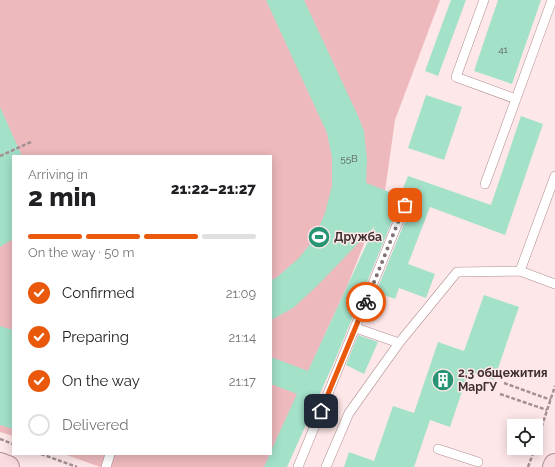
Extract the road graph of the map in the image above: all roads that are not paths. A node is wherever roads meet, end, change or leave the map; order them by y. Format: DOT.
graph roads {
  1 [pos="484,0"];
  2 [pos="552,0"];
  3 [pos="516,99"];
  4 [pos="555,176"];
  5 [pos="485,184"];
  6 [pos="405,205"];
  7 [pos="520,271"];
  8 [pos="555,284"];
  9 [pos="356,328"];
  10 [pos="399,344"];
  11 [pos="438,449"];
  12 [pos="110,455"];
  13 [pos="478,462"];
  14 [pos="0,464"];
  15 [pos="8,467"];
  16 [pos="106,467"];
  17 [pos="298,467"];
  18 [pos="326,467"];
  1 -- 3 [label="lane"];
  2 -- 3 [label="lane"];
  3 -- 5 [label="lane"];
  4 -- 7 [label="lane"];
  6 -- 9 [label="lane"];
  7 -- 8 [label="lane"];
  7 -- 10 [label="lane"];
  9 -- 10 [label="lane"];
  9 -- 17 [label="lane"];
  10 -- 18 [label="lane"];
  11 -- 13 [label="lane"];
  12 -- 16 [label="lane"];
  14 -- 15 [label="street"];
}
